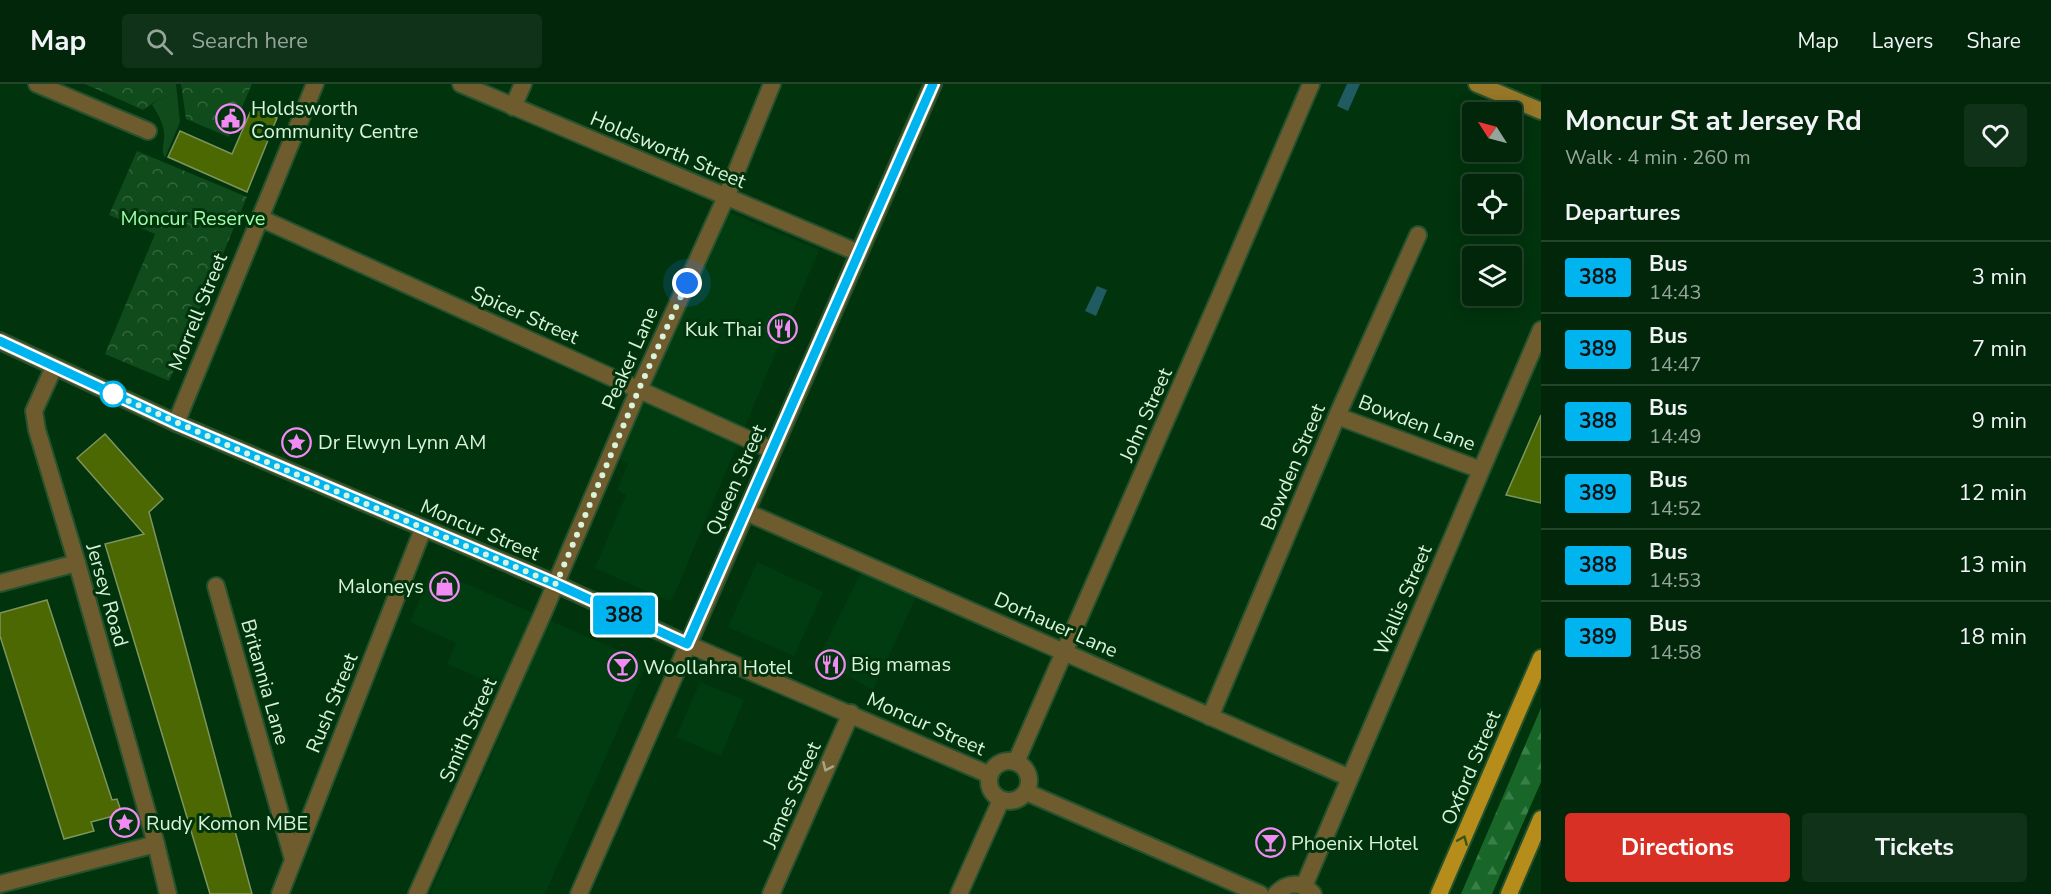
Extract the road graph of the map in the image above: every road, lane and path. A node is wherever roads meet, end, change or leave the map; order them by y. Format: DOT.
graph roads {
  1 [pos="37,84"];
  2 [pos="315,84"];
  3 [pos="460,84"];
  4 [pos="523,84"];
  5 [pos="772,84"];
  6 [pos="1311,84"];
  7 [pos="1477,84"];
  8 [pos="931,85"];
  9 [pos="513,107"];
  10 [pos="1541,111"];
  11 [pos="148,132"];
  12 [pos="726,197"];
  13 [pos="260,218"];
  14 [pos="1418,235"];
  15 [pos="859,253"];
  16 [pos="1541,330"];
  17 [pos="0,341"];
  18 [pos="54,367"];
  19 [pos="639,389"];
  20 [pos="1337,416"];
  21 [pos="176,423"];
  22 [pos="772,450"];
  23 [pos="1481,470"];
  24 [pos="746,512"];
  25 [pos="423,529"];
  26 [pos="77,563"];
  27 [pos="0,583"];
  28 [pos="556,584"];
  29 [pos="216,586"];
  30 [pos="687,644"];
  31 [pos="1065,652"];
  32 [pos="1541,658"];
  33 [pos="851,713"];
  34 [pos="1210,717"];
  35 [pos="1016,762"];
  36 [pos="990,775"];
  37 [pos="1350,778"];
  38 [pos="1026,792"];
  39 [pos="1001,800"];
  40 [pos="1541,819"];
  41 [pos="156,844"];
  42 [pos="293,859"];
  43 [pos="0,884"];
  44 [pos="1308,890"];
  45 [pos="168,894"];
  46 [pos="280,894"];
  47 [pos="417,894"];
  48 [pos="579,894"];
  49 [pos="771,894"];
  50 [pos="959,894"];
  51 [pos="1260,894"];
  52 [pos="1276,894"];
  53 [pos="1439,894"];
  54 [pos="1509,894"];
  1 -- 11 [label="street"];
  2 -- 13 [label="street, Morrell Street"];
  3 -- 9 [label="street, Holdsworth Street"];
  4 -- 9 [label="street"];
  5 -- 12 [label="street, Peaker Lane"];
  6 -- 31 [label="street, John Street"];
  7 -- 10 [label="main road"];
  8 -- 15 [label="street, Queen Street"];
  9 -- 12 [label="street, Holdsworth Street"];
  12 -- 15 [label="street, Holdsworth Street"];
  12 -- 19 [label="street, Peaker Lane"];
  13 -- 19 [label="street, Spicer Street"];
  13 -- 21 [label="street, Morrell Street"];
  14 -- 20 [label="street, Bowden Street"];
  15 -- 22 [label="street, Queen Street"];
  16 -- 23 [label="street, Wallis Street"];
  17 -- 18 [label="street"];
  18 -- 21 [label="street, Moncur Street"];
  18 -- 26 [label="street, Jersey Road"];
  19 -- 22 [label="street, Spicer Street"];
  19 -- 28 [label="street, Peaker Lane"];
  20 -- 23 [label="street, Bowden Lane"];
  20 -- 34 [label="street, Bowden Street"];
  21 -- 25 [label="street, Moncur Street"];
  22 -- 24 [label="street, Queen Street"];
  23 -- 37 [label="street, Wallis Street"];
  24 -- 30 [label="street, Queen Street"];
  24 -- 31 [label="street, Dorhauer Lane"];
  25 -- 28 [label="street, Moncur Street"];
  25 -- 42 [label="street, Rush Street"];
  26 -- 27 [label="street"];
  26 -- 41 [label="street, Jersey Road"];
  28 -- 30 [label="street, Moncur Street"];
  28 -- 47 [label="street, Smith Street"];
  29 -- 42 [label="street, Britannia Lane"];
  30 -- 33 [label="street, Moncur Street"];
  30 -- 48 [label="street, Queen Street"];
  31 -- 34 [label="street, Dorhauer Lane"];
  31 -- 35 [label="street, John Street"];
  53 -- 32 [label="main road, Oxford Street, one-way"];
  33 -- 36 [label="street, Moncur Street"];
  33 -- 49 [label="street, James Street, one-way"];
  34 -- 37 [label="street, Dorhauer Lane"];
  35 -- 36 [label="street"];
  35 -- 38 [label="street"];
  36 -- 39 [label="street"];
  37 -- 44 [label="street, Wallis Street"];
  38 -- 39 [label="street"];
  38 -- 51 [label="street"];
  39 -- 50 [label="street"];
  40 -- 54 [label="main road"];
  41 -- 43 [label="street"];
  41 -- 45 [label="street, Jersey Road"];
  42 -- 46 [label="street, Rush Street"];
  44 -- 52 [label="street"];
}
